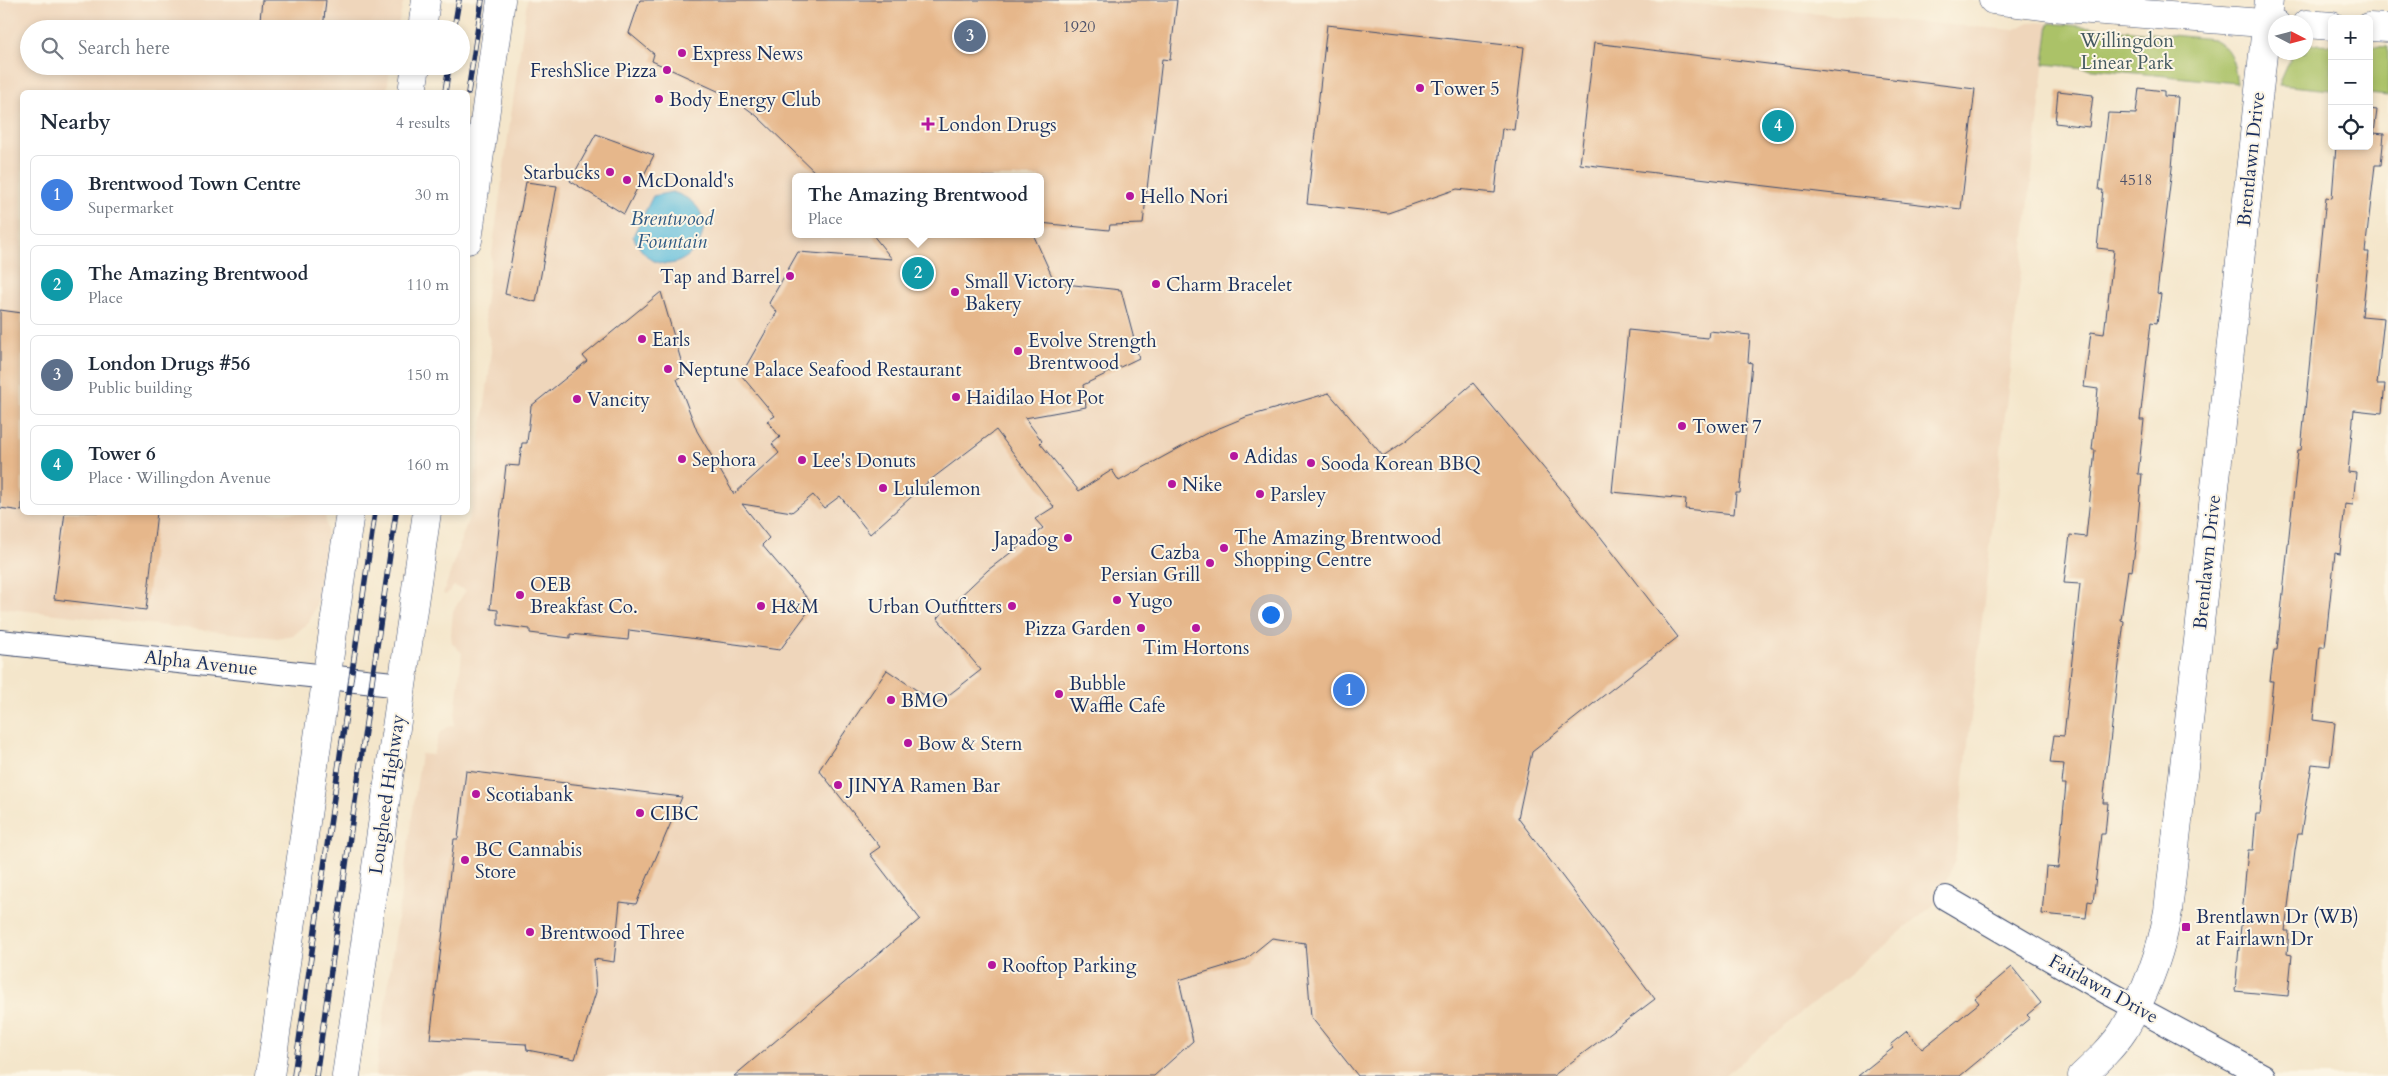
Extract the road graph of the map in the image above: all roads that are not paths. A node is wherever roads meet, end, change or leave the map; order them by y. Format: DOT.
graph roads {
  1 [pos="426,0"];
  2 [pos="501,0"];
  3 [pos="1993,0"];
  4 [pos="2268,16"];
  5 [pos="423,20"];
  6 [pos="2313,25"];
  7 [pos="2328,26"];
  8 [pos="2373,27"];
  9 [pos="2388,28"];
  10 [pos="2268,34"];
  11 [pos="415,75"];
  12 [pos="412,90"];
  13 [pos="470,225"];
  14 [pos="350,515"];
  15 [pos="427,515"];
  16 [pos="0,642"];
  17 [pos="328,675"];
  18 [pos="402,685"];
  19 [pos="1946,898"];
  20 [pos="2136,1006"];
  21 [pos="270,1076"];
  22 [pos="346,1076"];
  23 [pos="2082,1076"];
  24 [pos="2263,1076"];
  1 -- 5 [label="main road"];
  2 -- 13 [label="main road"];
  3 -- 4 [label="main road"];
  6 -- 7 [label="main road"];
  8 -- 9 [label="main road"];
  10 -- 20 [label="main road, Brentlawn Drive"];
  11 -- 12 [label="main road"];
  14 -- 17 [label="main road"];
  15 -- 18 [label="main road, Lougheed Highway"];
  16 -- 17 [label="street, Alpha Avenue"];
  17 -- 18 [label="street, Alpha Avenue"];
  17 -- 21 [label="main road"];
  18 -- 22 [label="main road, Lougheed Highway"];
  19 -- 20 [label="street, Fairlawn Drive"];
  20 -- 23 [label="main road, Brentlawn Drive"];
  20 -- 24 [label="street, Fairlawn Drive"];
}
